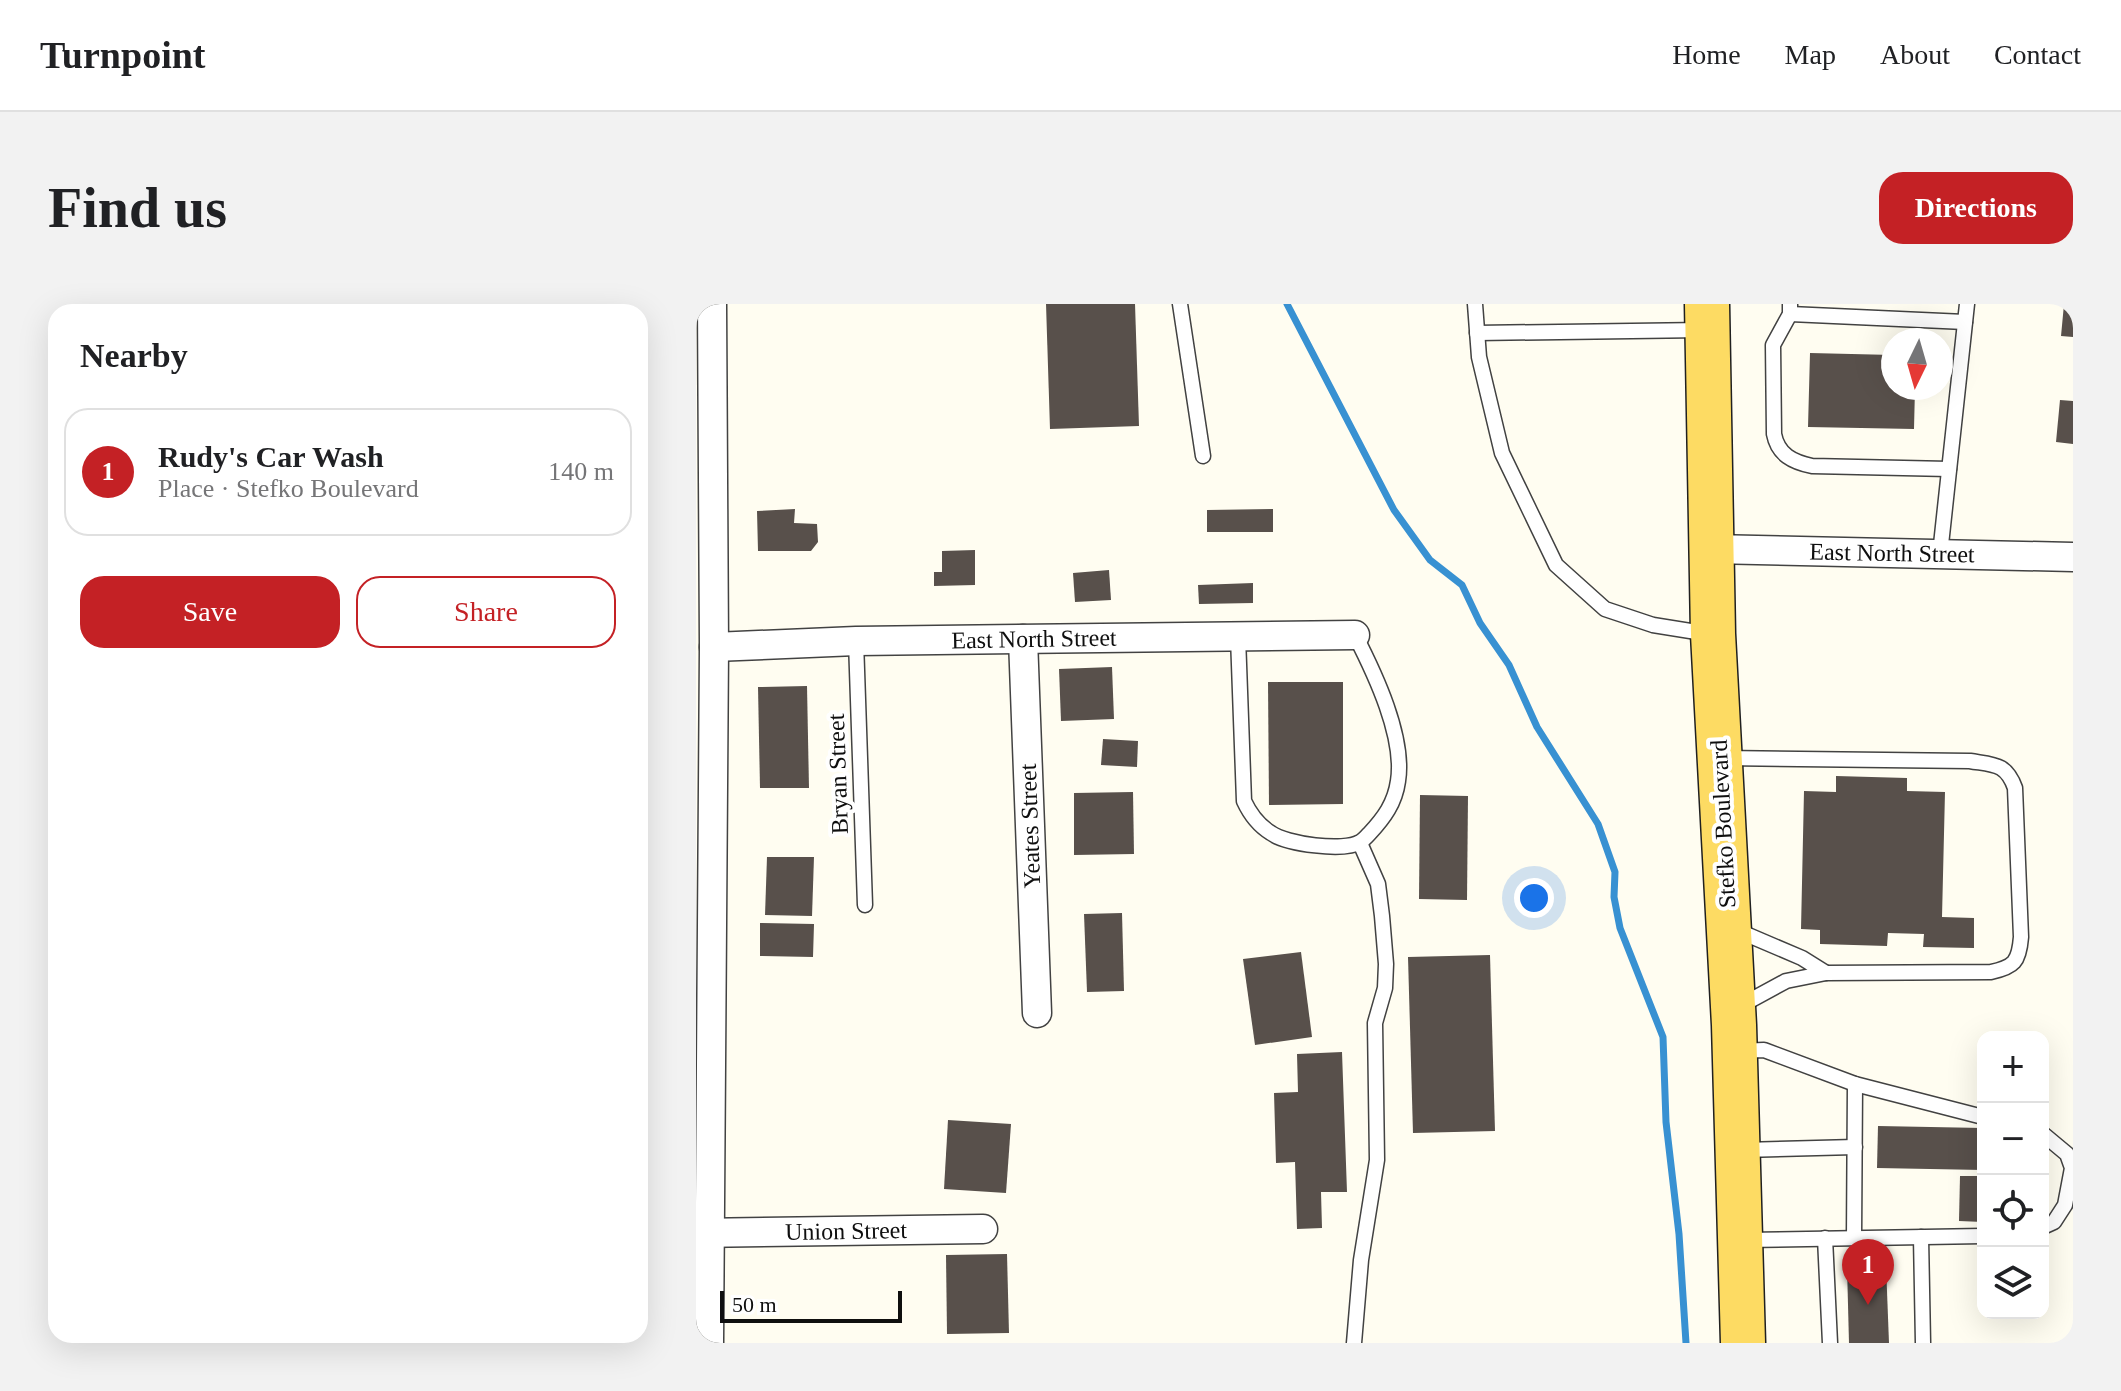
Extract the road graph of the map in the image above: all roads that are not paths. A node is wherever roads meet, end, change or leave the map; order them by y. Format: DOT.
graph roads {
  1 [pos="712,304"];
  2 [pos="1180,304"];
  3 [pos="1475,304"];
  4 [pos="1967,304"];
  5 [pos="1790,309"];
  6 [pos="1707,317"];
  7 [pos="1965,322"];
  8 [pos="1477,333"];
  9 [pos="1203,456"];
  10 [pos="1949,469"];
  11 [pos="1711,549"];
  12 [pos="1940,554"];
  13 [pos="2073,557"];
  14 [pos="1713,634"];
  15 [pos="1355,635"];
  16 [pos="1238,637"];
  17 [pos="1023,639"];
  18 [pos="856,641"];
  19 [pos="714,647"];
  20 [pos="1719,758"];
  21 [pos="1360,843"];
  22 [pos="865,905"];
  23 [pos="1728,927"];
  24 [pos="1826,973"];
  25 [pos="1037,1013"];
  26 [pos="1734,1031"];
  27 [pos="1855,1084"];
  28 [pos="1977,1115"];
  29 [pos="2049,1139"];
  30 [pos="1855,1147"];
  31 [pos="1737,1150"];
  32 [pos="2049,1224"];
  33 [pos="983,1229"];
  34 [pos="702,1232"];
  35 [pos="1977,1236"];
  36 [pos="1921,1237"];
  37 [pos="1825,1238"];
  38 [pos="1854,1238"];
  39 [pos="1739,1240"];
  40 [pos="709,1343"];
  41 [pos="1354,1343"];
  42 [pos="1743,1343"];
  43 [pos="1830,1343"];
  44 [pos="1923,1343"];
  1 -- 19 [label="street"];
  2 -- 9 [label="lane"];
  3 -- 8 [label="lane"];
  4 -- 7 [label="lane"];
  5 -- 7 [label="lane"];
  5 -- 10 [label="lane"];
  6 -- 8 [label="lane"];
  6 -- 11 [label="main road, Stefko Boulevard"];
  7 -- 10 [label="lane"];
  8 -- 14 [label="lane"];
  10 -- 12 [label="lane"];
  11 -- 12 [label="street, East North Street"];
  11 -- 14 [label="main road, Stefko Boulevard"];
  12 -- 13 [label="street, East North Street"];
  14 -- 20 [label="main road, Stefko Boulevard"];
  15 -- 16 [label="street, East North Street"];
  15 -- 21 [label="lane"];
  16 -- 17 [label="street, East North Street"];
  16 -- 21 [label="lane"];
  17 -- 18 [label="street, East North Street"];
  17 -- 25 [label="street, Yeates Street"];
  18 -- 19 [label="street, East North Street"];
  18 -- 22 [label="lane, Bryan Street"];
  19 -- 34 [label="street"];
  20 -- 23 [label="main road, Stefko Boulevard"];
  20 -- 24 [label="lane"];
  21 -- 41 [label="lane"];
  23 -- 24 [label="lane"];
  23 -- 26 [label="main road, Stefko Boulevard"];
  24 -- 26 [label="lane"];
  26 -- 27 [label="lane"];
  26 -- 31 [label="main road, Stefko Boulevard"];
  27 -- 28 [label="lane"];
  27 -- 30 [label="lane"];
  29 -- 32 [label="lane"];
  30 -- 31 [label="lane"];
  30 -- 38 [label="lane"];
  31 -- 39 [label="main road, Stefko Boulevard"];
  33 -- 34 [label="street, Union Street"];
  34 -- 40 [label="street"];
  35 -- 36 [label="lane"];
  36 -- 38 [label="lane"];
  36 -- 44 [label="lane"];
  37 -- 38 [label="lane"];
  37 -- 39 [label="lane"];
  37 -- 43 [label="lane"];
  39 -- 42 [label="main road, Stefko Boulevard"];
}
